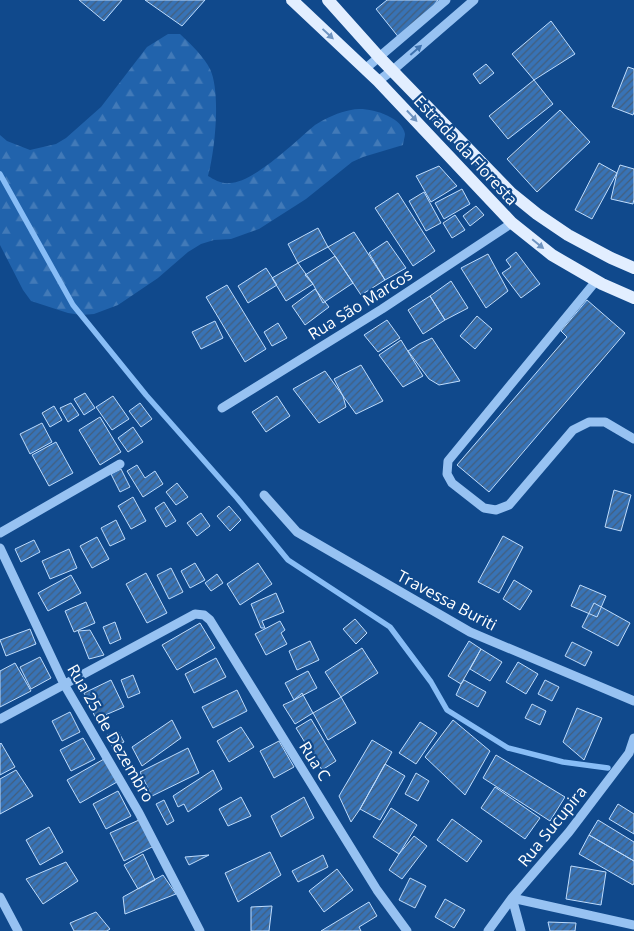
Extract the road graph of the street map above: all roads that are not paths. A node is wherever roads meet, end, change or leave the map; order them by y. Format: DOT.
graph roads {
  1 [pos="292,0"];
  2 [pos="328,0"];
  3 [pos="446,0"];
  4 [pos="474,0"];
  5 [pos="379,57"];
  6 [pos="365,69"];
  7 [pos="393,70"];
  8 [pos="378,81"];
  9 [pos="512,223"];
  10 [pos="634,268"];
  11 [pos="596,280"];
  12 [pos="634,298"];
  13 [pos="222,408"];
  14 [pos="634,439"];
  15 [pos="120,464"];
  16 [pos="264,495"];
  17 [pos="0,533"];
  18 [pos="0,548"];
  19 [pos="64,684"];
  20 [pos="634,701"];
  21 [pos="0,719"];
  22 [pos="634,738"];
  23 [pos="0,897"];
  24 [pos="512,898"];
  25 [pos="634,925"];
  26 [pos="18,931"];
  27 [pos="200,931"];
  28 [pos="407,931"];
  29 [pos="488,931"];
  30 [pos="521,931"];
  1 -- 6 [label="main road, Estrada da Floresta, one-way"];
  2 -- 5 [label="main road, Estrada da Floresta"];
  3 -- 5 [label="street"];
  7 -- 4 [label="street, one-way"];
  5 -- 6 [label="street"];
  5 -- 7 [label="main road, Estrada da Floresta"];
  6 -- 8 [label="main road, Estrada da Floresta"];
  7 -- 8 [label="street"];
  7 -- 10 [label="main road, Estrada da Floresta"];
  8 -- 9 [label="main road, Estrada da Floresta, one-way"];
  9 -- 11 [label="main road, Estrada da Floresta, one-way"];
  9 -- 13 [label="street, Rua São Marcos"];
  11 -- 12 [label="main road, Estrada da Floresta"];
  11 -- 14 [label="street"];
  15 -- 17 [label="street"];
  16 -- 20 [label="street, Travessa Buriti"];
  18 -- 19 [label="street, Rua 25 de Dezembro"];
  19 -- 21 [label="street"];
  19 -- 27 [label="street, Rua 25 de Dezembro"];
  19 -- 28 [label="street, Rua C"];
  22 -- 24 [label="street, Rua Sucupira"];
  23 -- 26 [label="street"];
  24 -- 25 [label="street"];
  24 -- 29 [label="street, Rua Sucupira"];
  24 -- 30 [label="street"];
}
